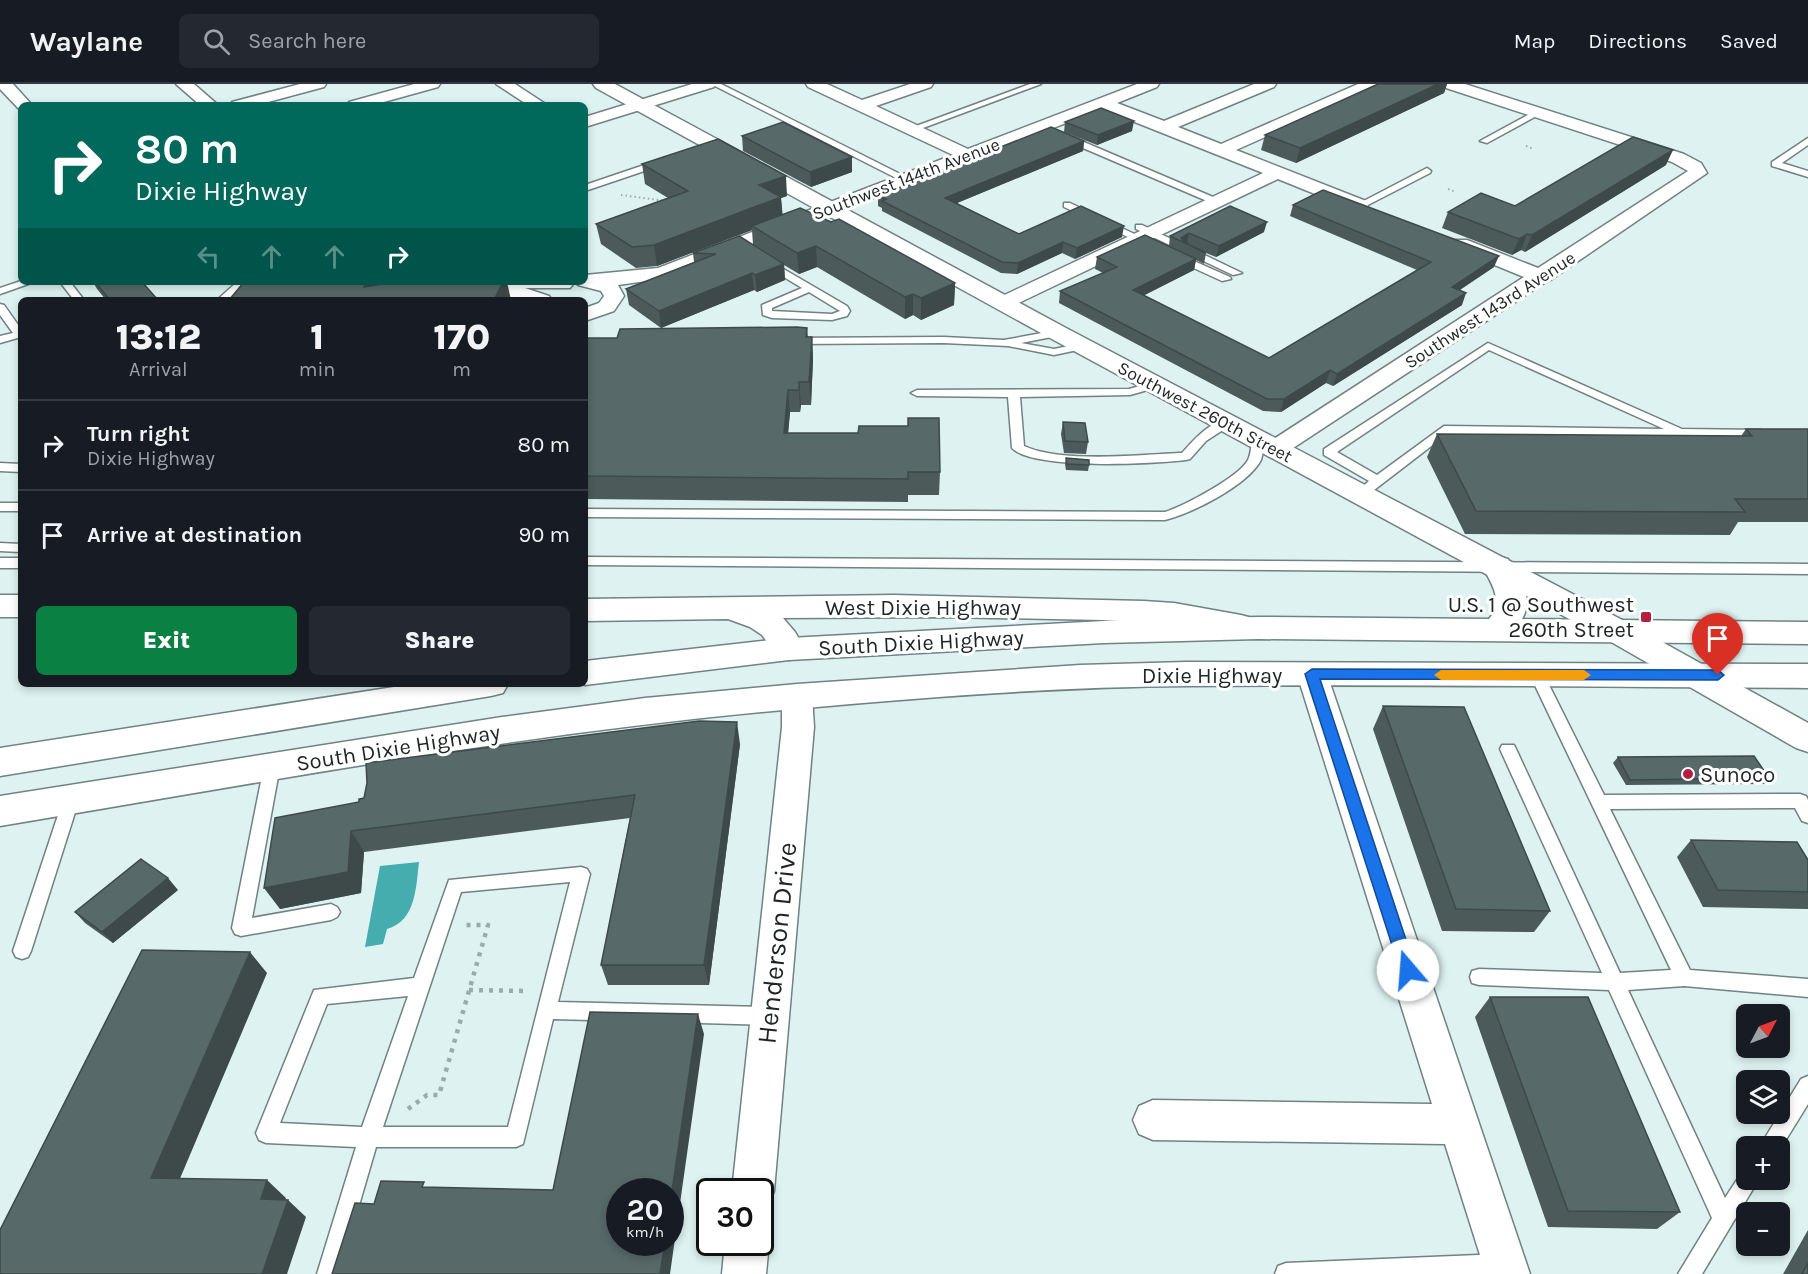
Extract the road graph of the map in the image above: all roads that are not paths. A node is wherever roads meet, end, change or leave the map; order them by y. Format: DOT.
graph roads {
  1 [pos="4,84"];
  2 [pos="184,84"];
  3 [pos="318,84"];
  4 [pos="432,84"];
  5 [pos="504,84"];
  6 [pos="602,84"];
  7 [pos="708,84"];
  8 [pos="715,84"];
  9 [pos="814,84"];
  10 [pos="925,84"];
  11 [pos="1038,84"];
  12 [pos="1151,84"];
  13 [pos="1268,84"];
  14 [pos="1371,84"];
  15 [pos="1449,84"];
  16 [pos="410,86"];
  17 [pos="286,88"];
  18 [pos="432,101"];
  19 [pos="21,102"];
  20 [pos="206,102"];
  21 [pos="246,102"];
  22 [pos="364,102"];
  23 [pos="535,102"];
  24 [pos="1103,103"];
  25 [pos="639,105"];
  26 [pos="861,106"];
  27 [pos="1538,113"];
  28 [pos="588,121"];
  29 [pos="1040,127"];
  30 [pos="1164,127"];
  31 [pos="912,129"];
  32 [pos="1484,141"];
  33 [pos="1808,141"];
  34 [pos="1222,150"];
  35 [pos="968,155"];
  36 [pos="668,160"];
  37 [pos="1427,171"];
  38 [pos="1279,172"];
  39 [pos="1808,174"];
  40 [pos="905,179"];
  41 [pos="588,187"];
  42 [pos="1079,200"];
  43 [pos="1217,202"];
  44 [pos="1067,205"];
  45 [pos="1361,205"];
  46 [pos="829,208"];
  47 [pos="1384,214"];
  48 [pos="1146,236"];
  49 [pos="1439,236"];
  50 [pos="748,251"];
  51 [pos="1237,273"];
  52 [pos="661,274"];
  53 [pos="1542,277"];
  54 [pos="1226,279"];
  55 [pos="589,281"];
  56 [pos="19,285"];
  57 [pos="67,285"];
  58 [pos="240,285"];
  59 [pos="503,285"];
  60 [pos="562,285"];
  61 [pos="810,288"];
  62 [pos="0,291"];
  63 [pos="77,297"];
  64 [pos="226,297"];
  65 [pos="532,297"];
  66 [pos="544,297"];
  67 [pos="612,301"];
  68 [pos="1003,303"];
  69 [pos="0,307"];
  70 [pos="588,314"];
  71 [pos="18,331"];
  72 [pos="1058,333"];
  73 [pos="18,335"];
  74 [pos="0,340"];
  75 [pos="776,342"];
  76 [pos="1004,343"];
  77 [pos="1083,346"];
  78 [pos="1154,385"];
  79 [pos="917,393"];
  80 [pos="1014,394"];
  81 [pos="1226,424"];
  82 [pos="1682,432"];
  83 [pos="1773,435"];
  84 [pos="1266,445"];
  85 [pos="0,467"];
  86 [pos="18,468"];
  87 [pos="1369,487"];
  88 [pos="0,507"];
  89 [pos="18,507"];
  90 [pos="588,513"];
  91 [pos="0,547"];
  92 [pos="18,548"];
  93 [pos="588,561"];
  94 [pos="0,563"];
  95 [pos="18,563"];
  96 [pos="1497,566"];
  97 [pos="1808,569"];
  98 [pos="0,606"];
  99 [pos="18,606"];
  100 [pos="731,609"];
  101 [pos="588,610"];
  102 [pos="1258,628"];
  103 [pos="1497,630"];
  104 [pos="1617,631"];
  105 [pos="1808,633"];
  106 [pos="789,649"];
  107 [pos="588,673"];
  108 [pos="1312,674"];
  109 [pos="1695,674"];
  110 [pos="1537,675"];
  111 [pos="1808,676"];
  112 [pos="472,687"];
  113 [pos="797,696"];
  114 [pos="1808,738"];
  115 [pos="1508,749"];
  116 [pos="0,762"];
  117 [pos="272,766"];
  118 [pos="71,800"];
  119 [pos="1598,802"];
  120 [pos="1805,807"];
  121 [pos="0,811"];
  122 [pos="283,821"];
  123 [pos="262,825"];
  124 [pos="331,912"];
  125 [pos="22,951"];
  126 [pos="1479,978"];
  127 [pos="1684,978"];
  128 [pos="1615,982"];
  129 [pos="421,986"];
  130 [pos="1808,988"];
  131 [pos="546,1010"];
  132 [pos="770,1016"];
  133 [pos="1808,1086"];
  134 [pos="1153,1120"];
  135 [pos="1459,1124"];
  136 [pos="1776,1136"];
  137 [pos="369,1137"];
  138 [pos="754,1178"];
  139 [pos="1742,1190"];
  140 [pos="1724,1219"];
  141 [pos="746,1256"];
  142 [pos="1506,1270"];
  143 [pos="328,1274"];
  144 [pos="744,1274"];
  145 [pos="1286,1274"];
  146 [pos="1689,1274"];
  1 -- 19 [label="street"];
  2 -- 20 [label="street"];
  3 -- 17 [label="street"];
  4 -- 16 [label="street"];
  5 -- 23 [label="street"];
  6 -- 25 [label="main road, Southwest 260th Street"];
  7 -- 25 [label="street"];
  8 -- 40 [label="lane"];
  9 -- 26 [label="street"];
  10 -- 26 [label="street"];
  11 -- 31 [label="lane"];
  12 -- 24 [label="street, Southwest 144th Avenue"];
  13 -- 30 [label="street"];
  14 -- 34 [label="street"];
  15 -- 27 [label="street"];
  16 -- 18 [label="street"];
  16 -- 22 [label="street"];
  17 -- 21 [label="street"];
  24 -- 29 [label="street, Southwest 144th Avenue"];
  24 -- 30 [label="street"];
  25 -- 28 [label="street"];
  25 -- 46 [label="main road, Southwest 260th Street"];
  26 -- 31 [label="street"];
  27 -- 32 [label="lane"];
  27 -- 53 [label="street, Southwest 143rd Avenue"];
  29 -- 35 [label="street, Southwest 144th Avenue"];
  29 -- 43 [label="lane"];
  30 -- 34 [label="street"];
  31 -- 35 [label="street"];
  33 -- 39 [label="lane"];
  34 -- 38 [label="street"];
  35 -- 40 [label="street, Southwest 144th Avenue"];
  36 -- 41 [label="lane"];
  37 -- 45 [label="lane"];
  38 -- 43 [label="street"];
  38 -- 45 [label="street"];
  40 -- 46 [label="street, Southwest 144th Avenue"];
  42 -- 48 [label="lane"];
  43 -- 48 [label="street"];
  44 -- 48 [label="lane"];
  45 -- 47 [label="street"];
  46 -- 50 [label="street, Southwest 144th Avenue"];
  46 -- 68 [label="main road, Southwest 260th Street"];
  48 -- 51 [label="lane"];
  48 -- 54 [label="lane"];
  48 -- 68 [label="street"];
  49 -- 53 [label="street"];
  50 -- 52 [label="street, Southwest 144th Avenue"];
  50 -- 61 [label="lane"];
  52 -- 55 [label="street, Southwest 144th Avenue"];
  52 -- 67 [label="street, Southwest 144th Avenue"];
  53 -- 84 [label="street, Southwest 143rd Avenue"];
  55 -- 67 [label="street"];
  56 -- 62 [label="lane"];
  57 -- 63 [label="lane"];
  58 -- 64 [label="lane"];
  59 -- 65 [label="street"];
  60 -- 66 [label="street"];
  61 -- 61 [label="lane"];
  67 -- 70 [label="street, Southwest 144th Avenue"];
  68 -- 72 [label="main road, Southwest 260th Street"];
  69 -- 71 [label="lane"];
  72 -- 76 [label="lane"];
  72 -- 77 [label="main road, Southwest 260th Street"];
  73 -- 74 [label="lane"];
  75 -- 76 [label="lane"];
  76 -- 77 [label="lane"];
  77 -- 78 [label="main road, Southwest 260th Street"];
  78 -- 80 [label="lane"];
  78 -- 81 [label="main road, Southwest 260th Street"];
  79 -- 80 [label="lane"];
  80 -- 81 [label="lane"];
  81 -- 84 [label="main road, Southwest 260th Street"];
  82 -- 83 [label="lane"];
  82 -- 87 [label="lane"];
  82 -- 87 [label="lane"];
  84 -- 87 [label="main road, Southwest 260th Street"];
  84 -- 90 [label="lane"];
  85 -- 86 [label="lane"];
  87 -- 96 [label="main road, Southwest 260th Street"];
  88 -- 89 [label="lane"];
  91 -- 92 [label="lane"];
  93 -- 96 [label="lane"];
  94 -- 95 [label="lane"];
  96 -- 97 [label="lane"];
  96 -- 103 [label="main road"];
  96 -- 104 [label="main road, Southwest 260th Street"];
  98 -- 99 [label="main road"];
  100 -- 101 [label="main road, West Dixie Highway"];
  100 -- 102 [label="main road, West Dixie Highway"];
  100 -- 106 [label="main road, West Dixie Highway"];
  102 -- 103 [label="main road, Dixie Highway"];
  102 -- 106 [label="main road, South Dixie Highway"];
  103 -- 104 [label="main road, Dixie Highway"];
  104 -- 105 [label="main road, Dixie Highway"];
  104 -- 109 [label="main road, Southwest 260th Street"];
  106 -- 107 [label="main road, South Dixie Highway"];
  106 -- 113 [label="main road"];
  108 -- 110 [label="main road, Dixie Highway"];
  108 -- 113 [label="main road, Dixie Highway"];
  108 -- 135 [label="street"];
  109 -- 110 [label="main road, Dixie Highway"];
  109 -- 111 [label="main road, Dixie Highway"];
  109 -- 114 [label="main road, Southwest 260th Street"];
  110 -- 119 [label="lane"];
  112 -- 116 [label="main road"];
  113 -- 117 [label="main road, South Dixie Highway"];
  113 -- 132 [label="street, Henderson Drive"];
  115 -- 128 [label="lane"];
  117 -- 118 [label="main road, South Dixie Highway"];
  117 -- 123 [label="lane"];
  118 -- 121 [label="main road, South Dixie Highway"];
  118 -- 125 [label="lane"];
  119 -- 120 [label="lane"];
  119 -- 127 [label="lane"];
  122 -- 123 [label="lane"];
  123 -- 124 [label="lane"];
  126 -- 128 [label="lane"];
  127 -- 128 [label="lane"];
  127 -- 130 [label="lane"];
  128 -- 140 [label="lane"];
  129 -- 131 [label="lane"];
  129 -- 137 [label="lane"];
  129 -- 137 [label="lane"];
  131 -- 132 [label="lane"];
  131 -- 137 [label="lane"];
  132 -- 138 [label="street, Henderson Drive"];
  133 -- 136 [label="lane"];
  134 -- 135 [label="street"];
  135 -- 142 [label="street"];
  137 -- 143 [label="lane"];
  139 -- 140 [label="lane"];
  140 -- 146 [label="lane"];
  141 -- 144 [label="street"];
  142 -- 145 [label="lane"];
}
